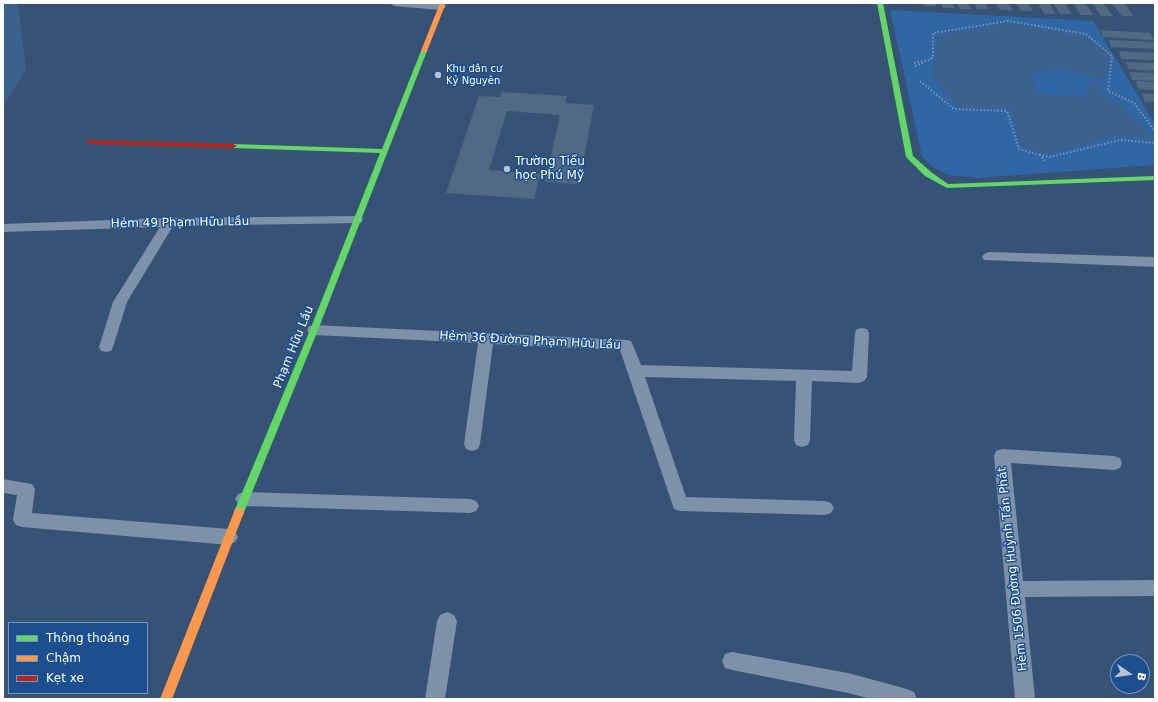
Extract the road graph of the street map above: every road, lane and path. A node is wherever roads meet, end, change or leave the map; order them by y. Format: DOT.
graph roads {
  1 [pos="394,3"];
  2 [pos="880,3"];
  3 [pos="442,5"];
  4 [pos="929,60"];
  5 [pos="892,66"];
  6 [pos="910,69"];
  7 [pos="916,78"];
  8 [pos="1155,131"];
  9 [pos="90,142"];
  10 [pos="1155,143"];
  11 [pos="385,151"];
  12 [pos="1040,155"];
  13 [pos="1155,178"];
  14 [pos="1068,182"];
  15 [pos="356,220"];
  16 [pos="169,222"];
  17 [pos="3,228"];
  18 [pos="989,256"];
  19 [pos="1155,262"];
  20 [pos="314,330"];
  21 [pos="862,333"];
  22 [pos="486,338"];
  23 [pos="106,347"];
  24 [pos="635,371"];
  25 [pos="804,376"];
  26 [pos="802,440"];
  27 [pos="472,444"];
  28 [pos="1114,463"];
  29 [pos="3,486"];
  30 [pos="244,499"];
  31 [pos="470,506"];
  32 [pos="825,508"];
  33 [pos="229,537"];
  34 [pos="1015,588"];
  35 [pos="1155,588"];
  36 [pos="447,621"];
  37 [pos="732,661"];
  38 [pos="166,699"];
  39 [pos="435,699"];
  40 [pos="907,699"];
  41 [pos="1025,699"];
  1 -- 3 [label="lane"];
  2 -- 5 [label="street"];
  3 -- 11 [label="street, Phạm Hữu Lầu"];
  4 -- 5 [label="path"];
  4 -- 6 [label="path"];
  4 -- 8 [label="path"];
  5 -- 14 [label="street"];
  7 -- 12 [label="path"];
  9 -- 11 [label="street"];
  10 -- 12 [label="path"];
  11 -- 15 [label="street, Phạm Hữu Lầu"];
  12 -- 14 [label="path"];
  13 -- 14 [label="street"];
  15 -- 16 [label="lane, Hẻm 49 Phạm Hữu Lầu"];
  15 -- 20 [label="street, Phạm Hữu Lầu"];
  16 -- 17 [label="lane, Hẻm 49 Phạm Hữu Lầu"];
  16 -- 23 [label="lane"];
  18 -- 19 [label="lane"];
  20 -- 22 [label="lane, Hẻm 36 Đường Phạm Hữu Lầu"];
  20 -- 30 [label="street, Phạm Hữu Lầu"];
  21 -- 25 [label="lane"];
  22 -- 24 [label="lane, Hẻm 36 Đường Phạm Hữu Lầu"];
  22 -- 27 [label="lane"];
  24 -- 25 [label="lane"];
  24 -- 32 [label="lane, Hẻm 36 Đường Phạm Hữu Lầu"];
  25 -- 26 [label="lane"];
  28 -- 34 [label="lane, Hẻm 1506 Đường Huỳnh Tấn Phát"];
  29 -- 33 [label="lane"];
  30 -- 31 [label="lane"];
  30 -- 33 [label="street, Phạm Hữu Lầu"];
  33 -- 38 [label="street, Phạm Hữu Lầu"];
  34 -- 35 [label="lane"];
  34 -- 41 [label="lane, Hẻm 1506 Đường Huỳnh Tấn Phát"];
  36 -- 39 [label="lane"];
  37 -- 40 [label="lane"];
}
